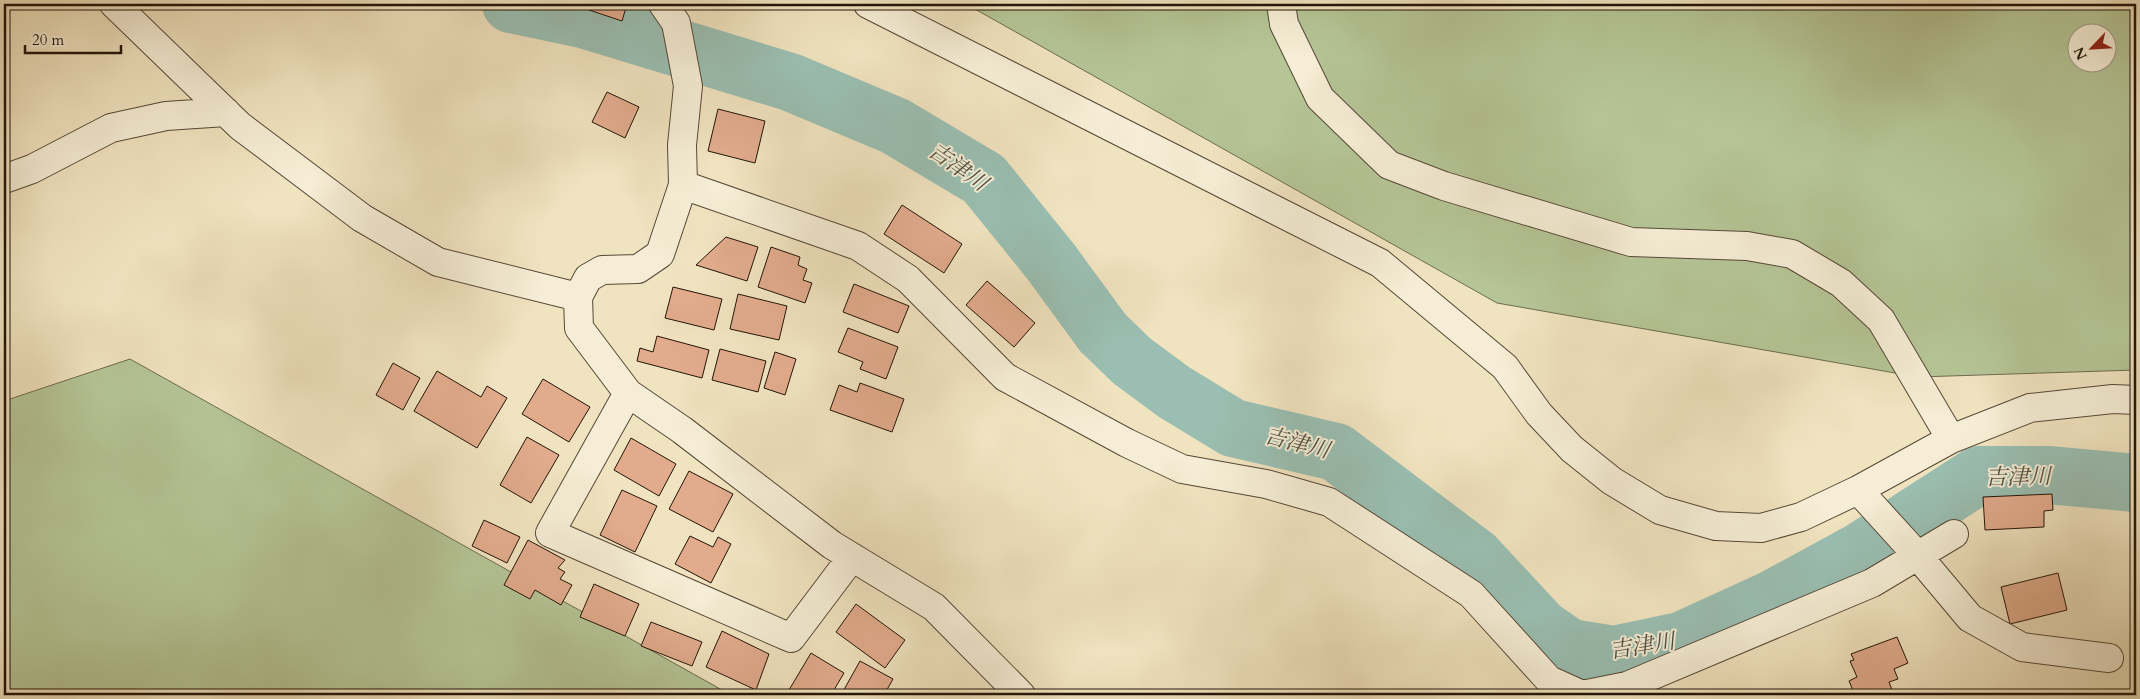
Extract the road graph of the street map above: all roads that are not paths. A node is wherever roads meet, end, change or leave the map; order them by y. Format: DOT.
graph roads {
  1 [pos="114,4"];
  2 [pos="662,4"];
  3 [pos="868,4"];
  4 [pos="1281,4"];
  5 [pos="226,112"];
  6 [pos="4,179"];
  7 [pos="683,185"];
  8 [pos="578,297"];
  9 [pos="628,392"];
  10 [pos="2136,400"];
  11 [pos="1951,439"];
  12 [pos="1858,490"];
  13 [pos="1954,534"];
  14 [pos="1914,551"];
  15 [pos="852,556"];
  16 [pos="2109,658"];
  17 [pos="1021,695"];
  1 -- 5 [label="street"];
  2 -- 7 [label="street"];
  3 -- 12 [label="street"];
  4 -- 11 [label="street"];
  5 -- 6 [label="street"];
  5 -- 8 [label="street"];
  7 -- 8 [label="street"];
  7 -- 14 [label="street"];
  8 -- 9 [label="street"];
  9 -- 15 [label="street"];
  9 -- 15 [label="street"];
  10 -- 11 [label="street"];
  11 -- 12 [label="street"];
  12 -- 14 [label="street"];
  13 -- 14 [label="street"];
  14 -- 16 [label="street"];
  15 -- 17 [label="street"];
}
